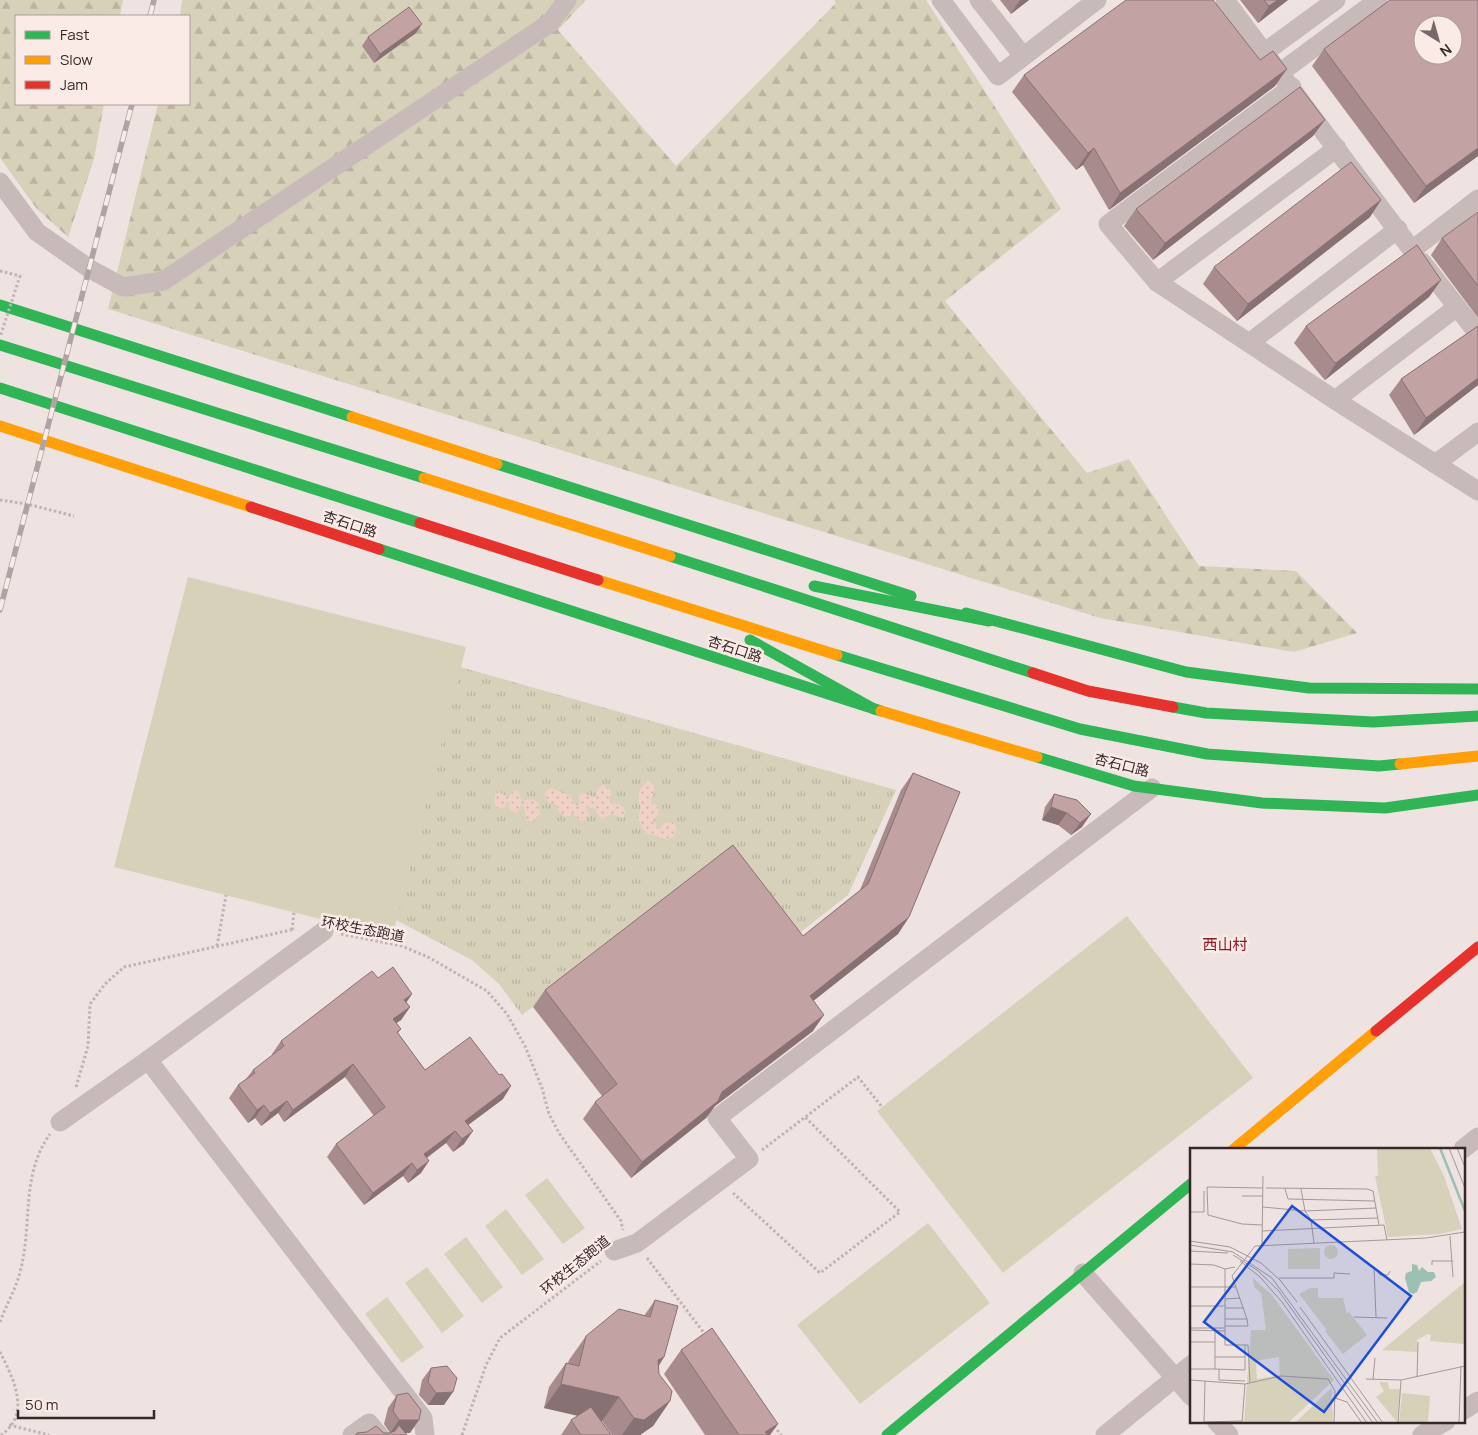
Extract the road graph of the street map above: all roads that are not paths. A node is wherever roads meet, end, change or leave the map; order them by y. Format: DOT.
graph roads {
  1 [pos="568,0"];
  2 [pos="941,0"];
  3 [pos="979,0"];
  4 [pos="1097,0"];
  5 [pos="1225,0"];
  6 [pos="1336,0"];
  7 [pos="1378,0"];
  8 [pos="1356,6"];
  9 [pos="1266,52"];
  10 [pos="1023,56"];
  11 [pos="1287,80"];
  12 [pos="1337,148"];
  13 [pos="0,182"];
  14 [pos="1478,199"];
  15 [pos="1398,229"];
  16 [pos="1412,250"];
  17 [pos="1157,282"];
  18 [pos="0,304"];
  19 [pos="1457,307"];
  20 [pos="1478,334"];
  21 [pos="1249,343"];
  22 [pos="0,345"];
  23 [pos="0,388"];
  24 [pos="1335,400"];
  25 [pos="0,426"];
  26 [pos="1478,432"];
  27 [pos="1435,464"];
  28 [pos="1478,491"];
  29 [pos="690,562"];
  30 [pos="787,581"];
  31 [pos="806,584"];
  32 [pos="706,615"];
  33 [pos="989,621"];
  34 [pos="1478,689"];
  35 [pos="874,709"];
  36 [pos="1478,716"];
  37 [pos="1478,756"];
  38 [pos="1152,788"];
  39 [pos="1478,795"];
  40 [pos="324,931"];
  41 [pos="1478,947"];
  42 [pos="148,1060"];
  43 [pos="60,1122"];
  44 [pos="1478,1137"];
  45 [pos="1235,1148"];
  46 [pos="1464,1148"];
  47 [pos="1190,1185"];
  48 [pos="614,1251"];
  49 [pos="1083,1273"];
  50 [pos="1190,1366"];
  51 [pos="1173,1379"];
  52 [pos="1190,1395"];
  53 [pos="1478,1400"];
  54 [pos="1466,1409"];
  55 [pos="1217,1422"];
  56 [pos="1444,1422"];
  57 [pos="352,1435"];
  58 [pos="379,1435"];
  59 [pos="425,1435"];
  60 [pos="886,1435"];
  61 [pos="1105,1435"];
  62 [pos="1230,1435"];
  63 [pos="1422,1435"];
  1 -- 13 [label="street"];
  2 -- 10 [label="street"];
  3 -- 10 [label="street"];
  4 -- 10 [label="street"];
  5 -- 9 [label="street"];
  6 -- 9 [label="street"];
  7 -- 8 [label="street"];
  8 -- 11 [label="street"];
  9 -- 11 [label="street"];
  11 -- 12 [label="street"];
  11 -- 17 [label="street"];
  12 -- 15 [label="street"];
  12 -- 17 [label="street"];
  14 -- 16 [label="street"];
  15 -- 16 [label="street"];
  15 -- 21 [label="street"];
  16 -- 19 [label="street"];
  17 -- 21 [label="street"];
  18 -- 33 [label="street"];
  19 -- 20 [label="street"];
  19 -- 24 [label="street"];
  21 -- 24 [label="street"];
  22 -- 29 [label="street"];
  23 -- 32 [label="street, 杏石口路"];
  24 -- 27 [label="street"];
  25 -- 35 [label="street, 杏石口路"];
  26 -- 27 [label="street"];
  27 -- 28 [label="street"];
  29 -- 30 [label="street"];
  29 -- 36 [label="street"];
  31 -- 33 [label="street"];
  32 -- 35 [label="street"];
  32 -- 37 [label="street, 杏石口路"];
  33 -- 34 [label="street"];
  35 -- 38 [label="street, 杏石口路"];
  38 -- 39 [label="street, 杏石口路"];
  38 -- 48 [label="street"];
  40 -- 42 [label="street"];
  41 -- 45 [label="street"];
  42 -- 43 [label="street"];
  42 -- 59 [label="street"];
  44 -- 46 [label="street"];
  47 -- 49 [label="street"];
  49 -- 51 [label="street"];
  49 -- 60 [label="street"];
  50 -- 51 [label="street"];
  51 -- 52 [label="street"];
  51 -- 61 [label="street"];
  53 -- 54 [label="street"];
  55 -- 62 [label="street"];
  56 -- 63 [label="street"];
  57 -- 58 [label="street"];
}
